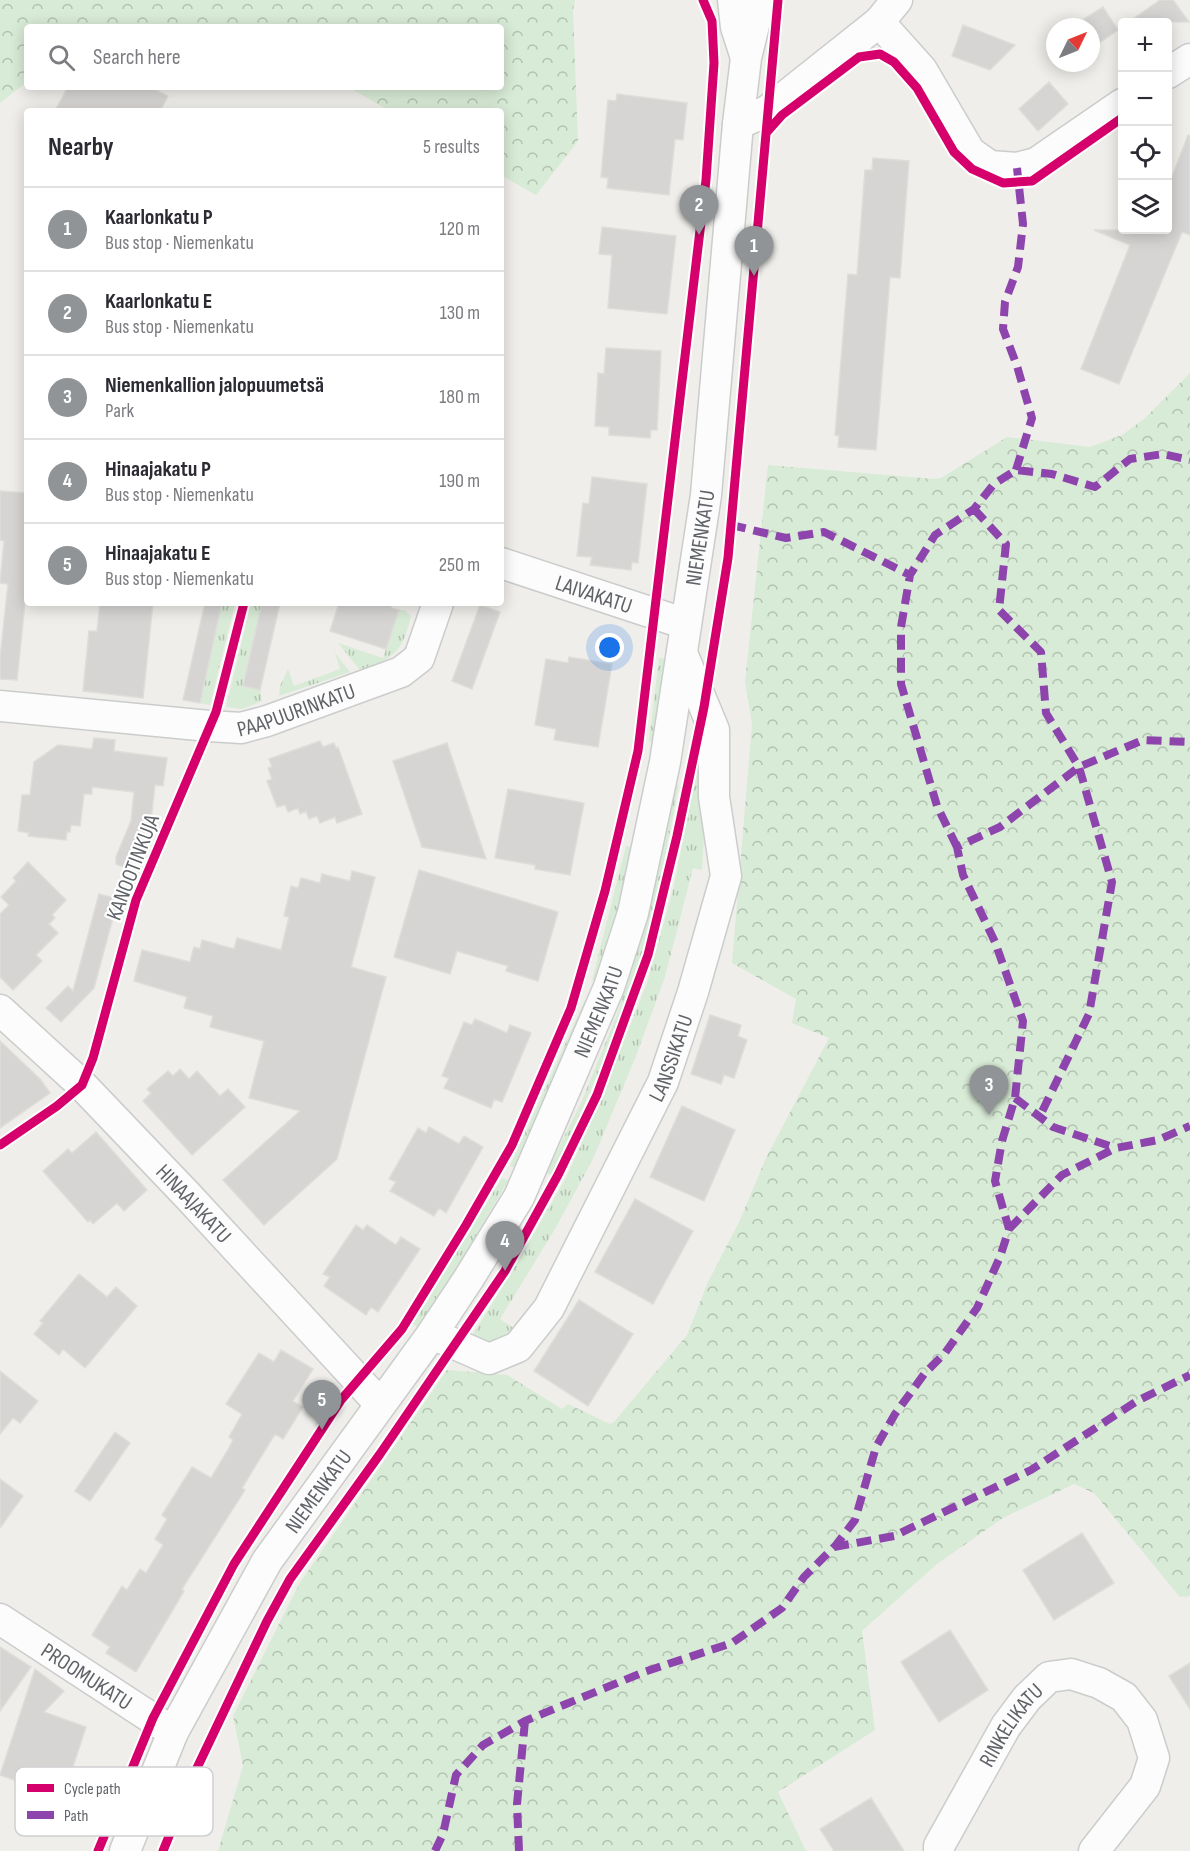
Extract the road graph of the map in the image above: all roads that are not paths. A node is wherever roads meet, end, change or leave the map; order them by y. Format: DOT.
graph roads {
  1 [pos="733,0"];
  2 [pos="760,0"];
  3 [pos="888,11"];
  4 [pos="746,58"];
  5 [pos="1190,59"];
  6 [pos="1170,72"];
  7 [pos="1118,107"];
  8 [pos="738,124"];
  9 [pos="504,564"];
  10 [pos="437,606"];
  11 [pos="686,624"];
  12 [pos="682,653"];
  13 [pos="0,706"];
  14 [pos="0,1010"];
  15 [pos="432,1334"];
  16 [pos="380,1404"];
  17 [pos="0,1619"];
  18 [pos="173,1732"];
  19 [pos="159,1767"];
  20 [pos="131,1836"];
  21 [pos="125,1851"];
  22 [pos="939,1851"];
  23 [pos="1094,1851"];
  1 -- 4 [label="street, NIEMENKATU"];
  2 -- 4 [label="street, NIEMENKATU"];
  3 -- 7 [label="street"];
  3 -- 8 [label="street"];
  4 -- 8 [label="street, NIEMENKATU"];
  5 -- 6 [label="street"];
  8 -- 11 [label="street, NIEMENKATU"];
  9 -- 11 [label="street, LAIVAKATU"];
  10 -- 13 [label="street, PAAPUURINKATU"];
  11 -- 12 [label="street, NIEMENKATU"];
  12 -- 15 [label="street, NIEMENKATU"];
  12 -- 15 [label="street, LANSSIKATU"];
  14 -- 16 [label="street, HINAAJAKATU"];
  15 -- 16 [label="street, NIEMENKATU"];
  16 -- 18 [label="street, NIEMENKATU"];
  17 -- 18 [label="street, PROOMUKATU"];
  18 -- 19 [label="street, NIEMENKATU"];
  20 -- 21 [label="street, NIEMENKATU"];
  22 -- 23 [label="street, RINKELIKATU"];
}
